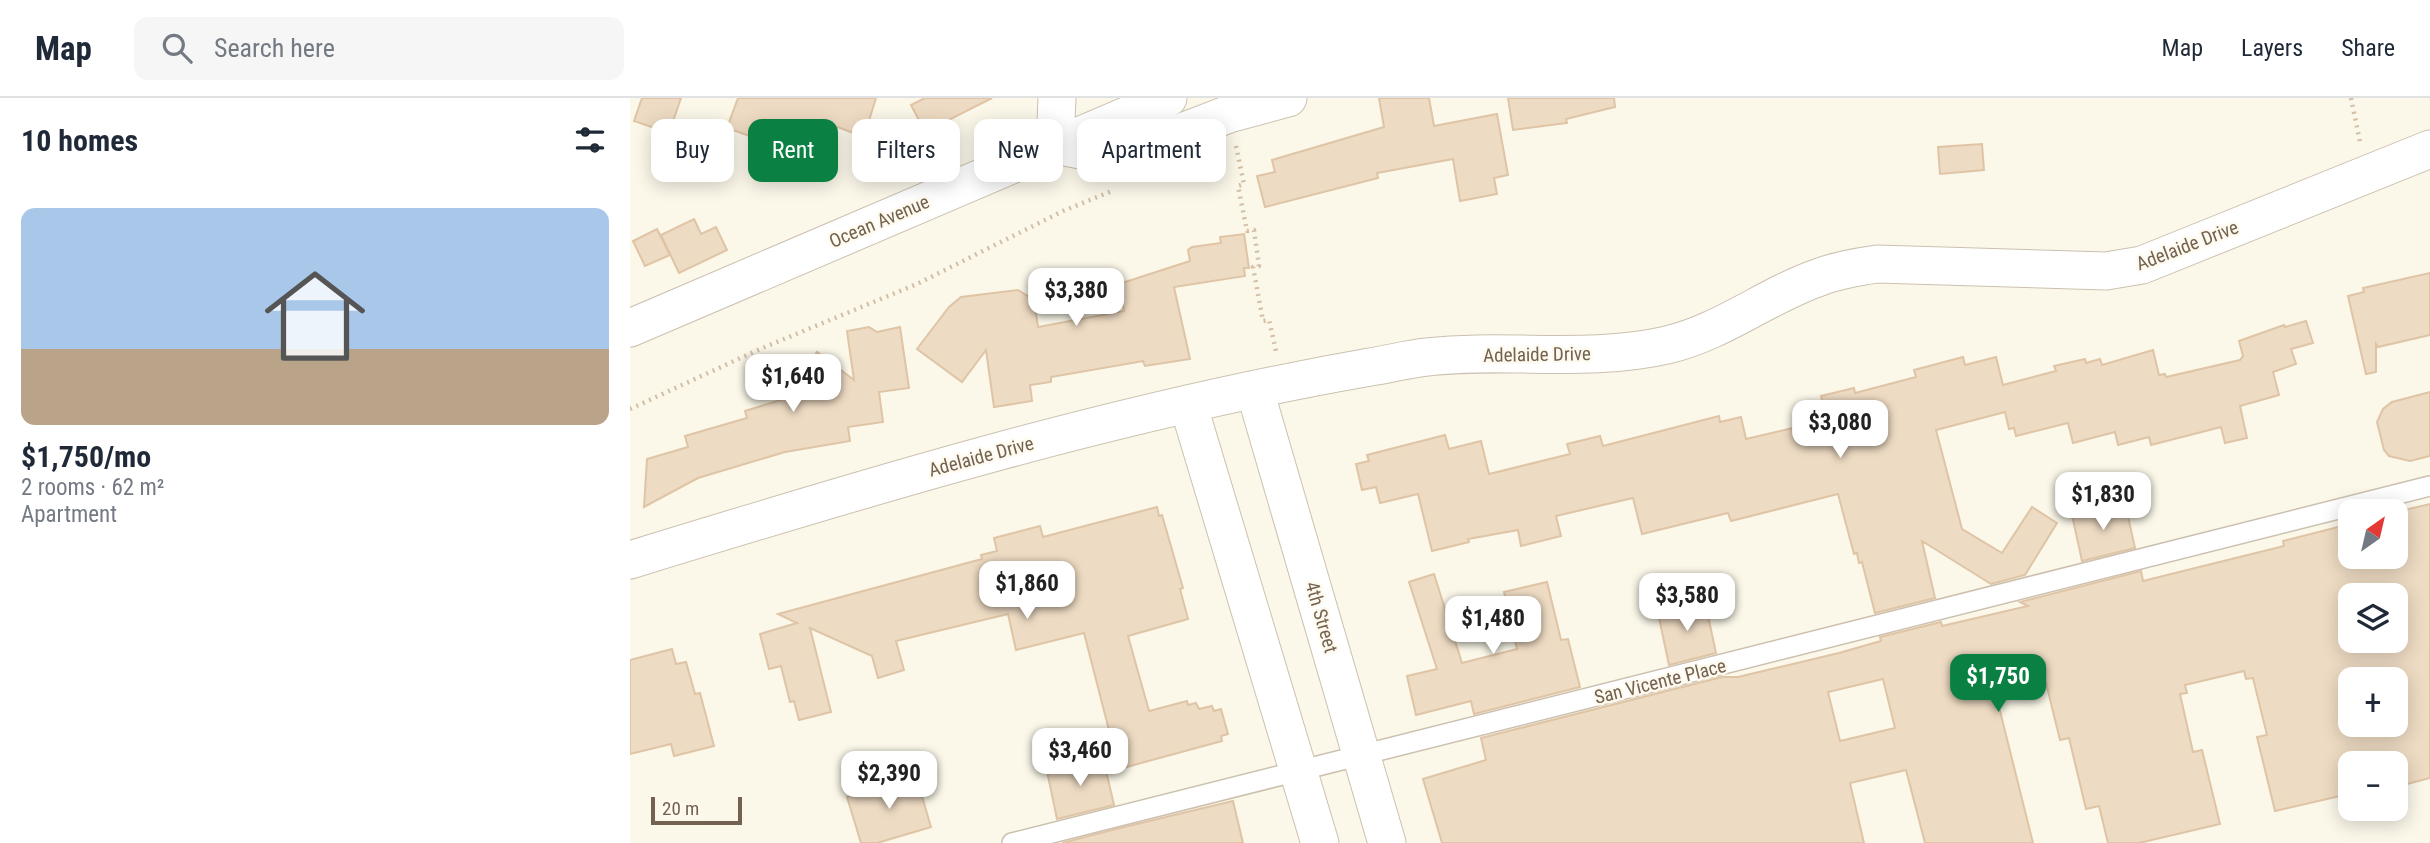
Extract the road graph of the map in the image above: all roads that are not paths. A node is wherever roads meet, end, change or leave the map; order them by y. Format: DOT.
graph roads {
  1 [pos="1057,98"];
  2 [pos="1168,98"];
  3 [pos="1288,98"];
  4 [pos="1056,119"];
  5 [pos="1063,142"];
  6 [pos="1063,147"];
  7 [pos="2430,149"];
  8 [pos="974,180"];
  9 [pos="630,328"];
  10 [pos="1255,391"];
  11 [pos="1188,404"];
  12 [pos="2430,486"];
  13 [pos="630,560"];
  14 [pos="1363,757"];
  15 [pos="1301,772"];
  16 [pos="1012,843"];
  17 [pos="1320,843"];
  18 [pos="1387,843"];
  1 -- 4 [label="street"];
  2 -- 5 [label="street, Ocean Avenue"];
  3 -- 6 [label="street"];
  7 -- 10 [label="street, Adelaide Drive"];
  8 -- 9 [label="street, Ocean Avenue"];
  10 -- 11 [label="street, Adelaide Drive"];
  10 -- 14 [label="street, 4th Street"];
  11 -- 13 [label="street, Adelaide Drive"];
  11 -- 15 [label="street"];
  12 -- 14 [label="lane, San Vicente Place"];
  14 -- 15 [label="lane, San Vicente Place"];
  14 -- 18 [label="street, 4th Street"];
  15 -- 16 [label="lane, San Vicente Place"];
  15 -- 17 [label="street"];
}
